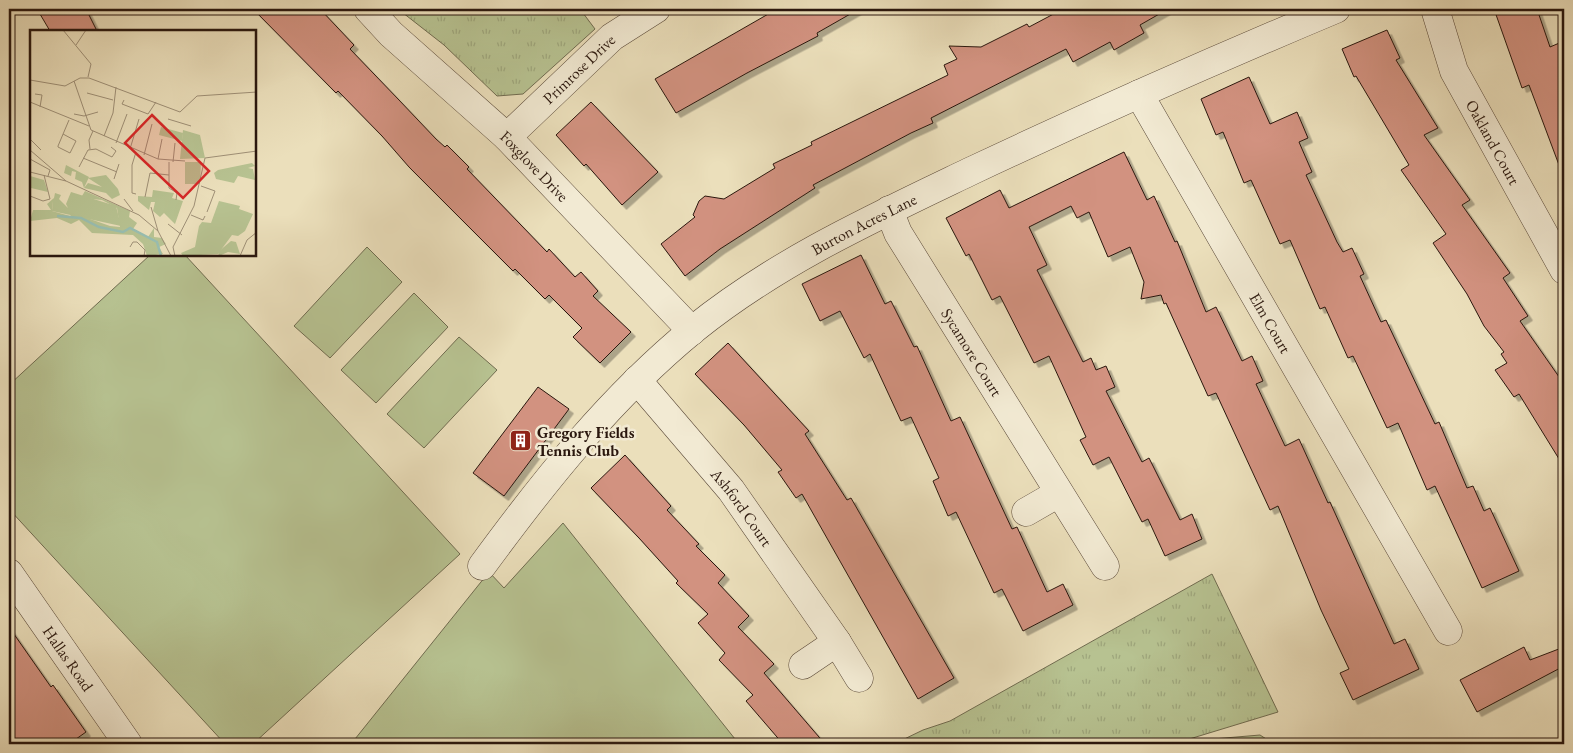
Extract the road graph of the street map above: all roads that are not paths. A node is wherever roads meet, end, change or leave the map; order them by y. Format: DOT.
graph roads {
  1 [pos="368,9"];
  2 [pos="656,9"];
  3 [pos="1336,9"];
  4 [pos="1435,9"];
  5 [pos="1287,18"];
  6 [pos="1139,94"];
  7 [pos="507,136"];
  8 [pos="889,210"];
  9 [pos="1564,270"];
  10 [pos="692,331"];
  11 [pos="637,380"];
  12 [pos="1059,493"];
  13 [pos="1026,512"];
  14 [pos="482,566"];
  15 [pos="1105,566"];
  16 [pos="9,573"];
  17 [pos="1448,631"];
  18 [pos="837,642"];
  19 [pos="803,665"];
  20 [pos="859,678"];
  21 [pos="128,744"];
  1 -- 7 [label="street, Foxglove Drive"];
  2 -- 7 [label="street, Primrose Drive"];
  3 -- 5 [label="street, Burton Acres Lane"];
  4 -- 9 [label="street, Oakland Court"];
  5 -- 6 [label="street, Burton Acres Lane"];
  6 -- 8 [label="street, Burton Acres Lane"];
  6 -- 17 [label="street, Elm Court"];
  7 -- 10 [label="street, Foxglove Drive"];
  8 -- 10 [label="street, Burton Acres Lane"];
  8 -- 12 [label="street, Sycamore Court"];
  10 -- 11 [label="street, Burton Acres Lane"];
  11 -- 14 [label="street, Burton Acres Lane"];
  11 -- 18 [label="street, Ashford Court"];
  12 -- 13 [label="street"];
  12 -- 15 [label="street, Sycamore Court"];
  16 -- 21 [label="street, Hallas Road"];
  18 -- 19 [label="street"];
  18 -- 20 [label="street, Ashford Court"];
}
